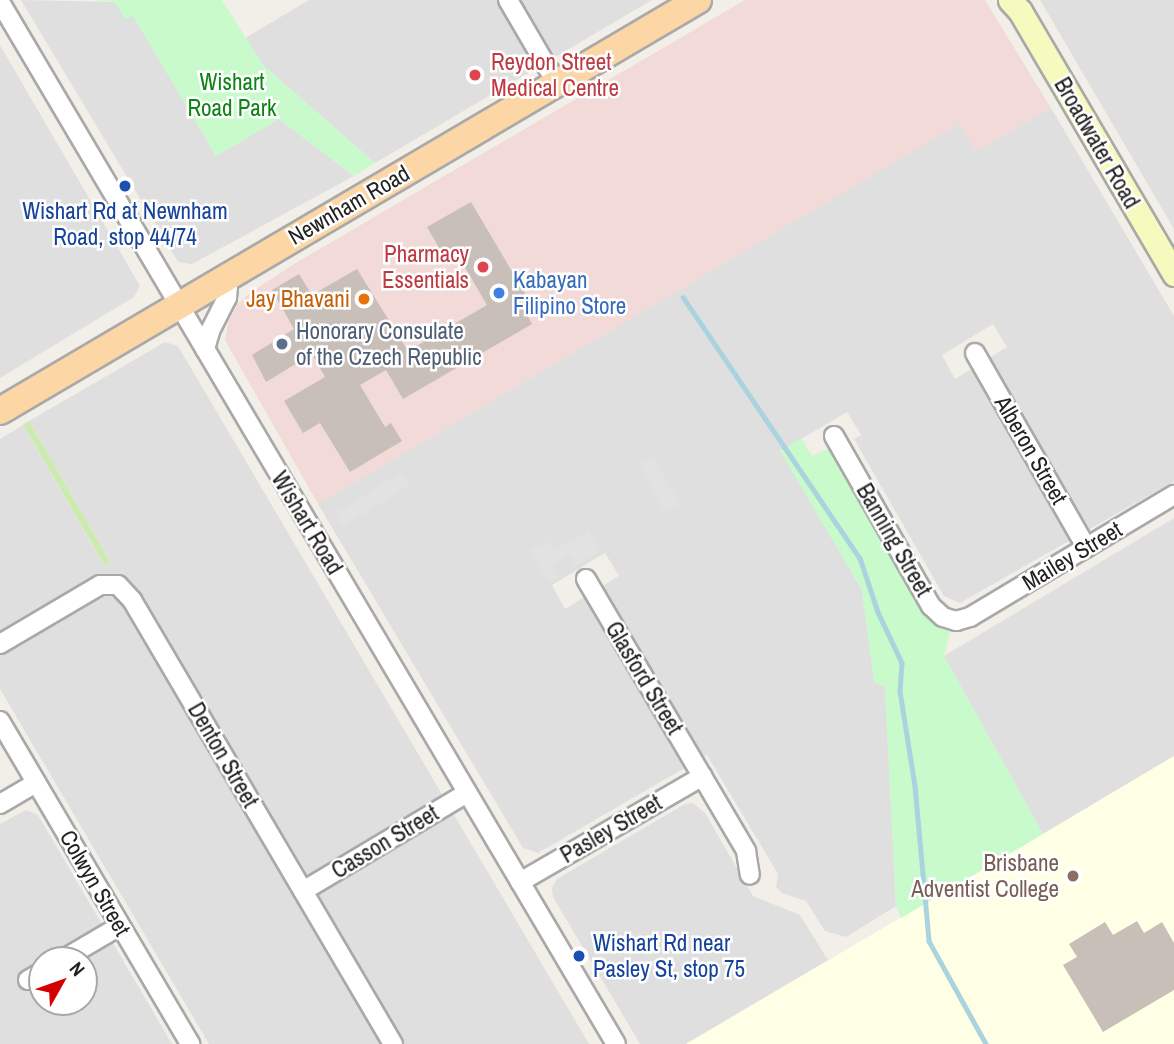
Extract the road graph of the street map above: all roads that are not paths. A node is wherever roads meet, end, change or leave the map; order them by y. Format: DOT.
graph roads {
  1 [pos="508,0"];
  2 [pos="698,0"];
  3 [pos="0,2"];
  4 [pos="1015,4"];
  5 [pos="557,83"];
  6 [pos="1174,274"];
  7 [pos="229,275"];
  8 [pos="178,305"];
  9 [pos="205,349"];
  10 [pos="975,353"];
  11 [pos="0,411"];
  12 [pos="834,436"];
  13 [pos="1174,495"];
  14 [pos="1086,547"];
  15 [pos="586,579"];
  16 [pos="970,617"];
  17 [pos="0,644"];
  18 [pos="0,721"];
  19 [pos="703,776"];
  20 [pos="36,783"];
  21 [pos="467,793"];
  22 [pos="0,804"];
  23 [pos="750,875"];
  24 [pos="520,882"];
  25 [pos="303,891"];
  26 [pos="120,926"];
  27 [pos="86,946"];
  28 [pos="190,1044"];
  29 [pos="393,1044"];
  30 [pos="616,1044"];
  1 -- 5 [label="street"];
  2 -- 5 [label="main road, Newnham Road"];
  3 -- 8 [label="street, Wishart Road"];
  4 -- 6 [label="main road, Broadwater Road"];
  5 -- 7 [label="main road, Newnham Road"];
  7 -- 8 [label="main road, Newnham Road"];
  7 -- 9 [label="street"];
  8 -- 9 [label="street, Wishart Road"];
  8 -- 11 [label="main road, Newnham Road"];
  9 -- 21 [label="street, Wishart Road"];
  10 -- 14 [label="street, Alberon Street"];
  12 -- 16 [label="street, Banning Street"];
  13 -- 14 [label="street, Mailey Street"];
  14 -- 16 [label="street, Mailey Street"];
  15 -- 19 [label="street, Glasford Street"];
  17 -- 25 [label="street, Denton Street"];
  18 -- 20 [label="street, Colwyn Street"];
  19 -- 23 [label="street, Glasford Street"];
  19 -- 24 [label="street, Pasley Street"];
  20 -- 22 [label="street"];
  20 -- 26 [label="street, Colwyn Street"];
  21 -- 24 [label="street, Wishart Road"];
  21 -- 25 [label="street, Casson Street"];
  24 -- 30 [label="street, Wishart Road"];
  25 -- 29 [label="street, Denton Street"];
  26 -- 27 [label="street"];
  26 -- 28 [label="street, Colwyn Street"];
}
